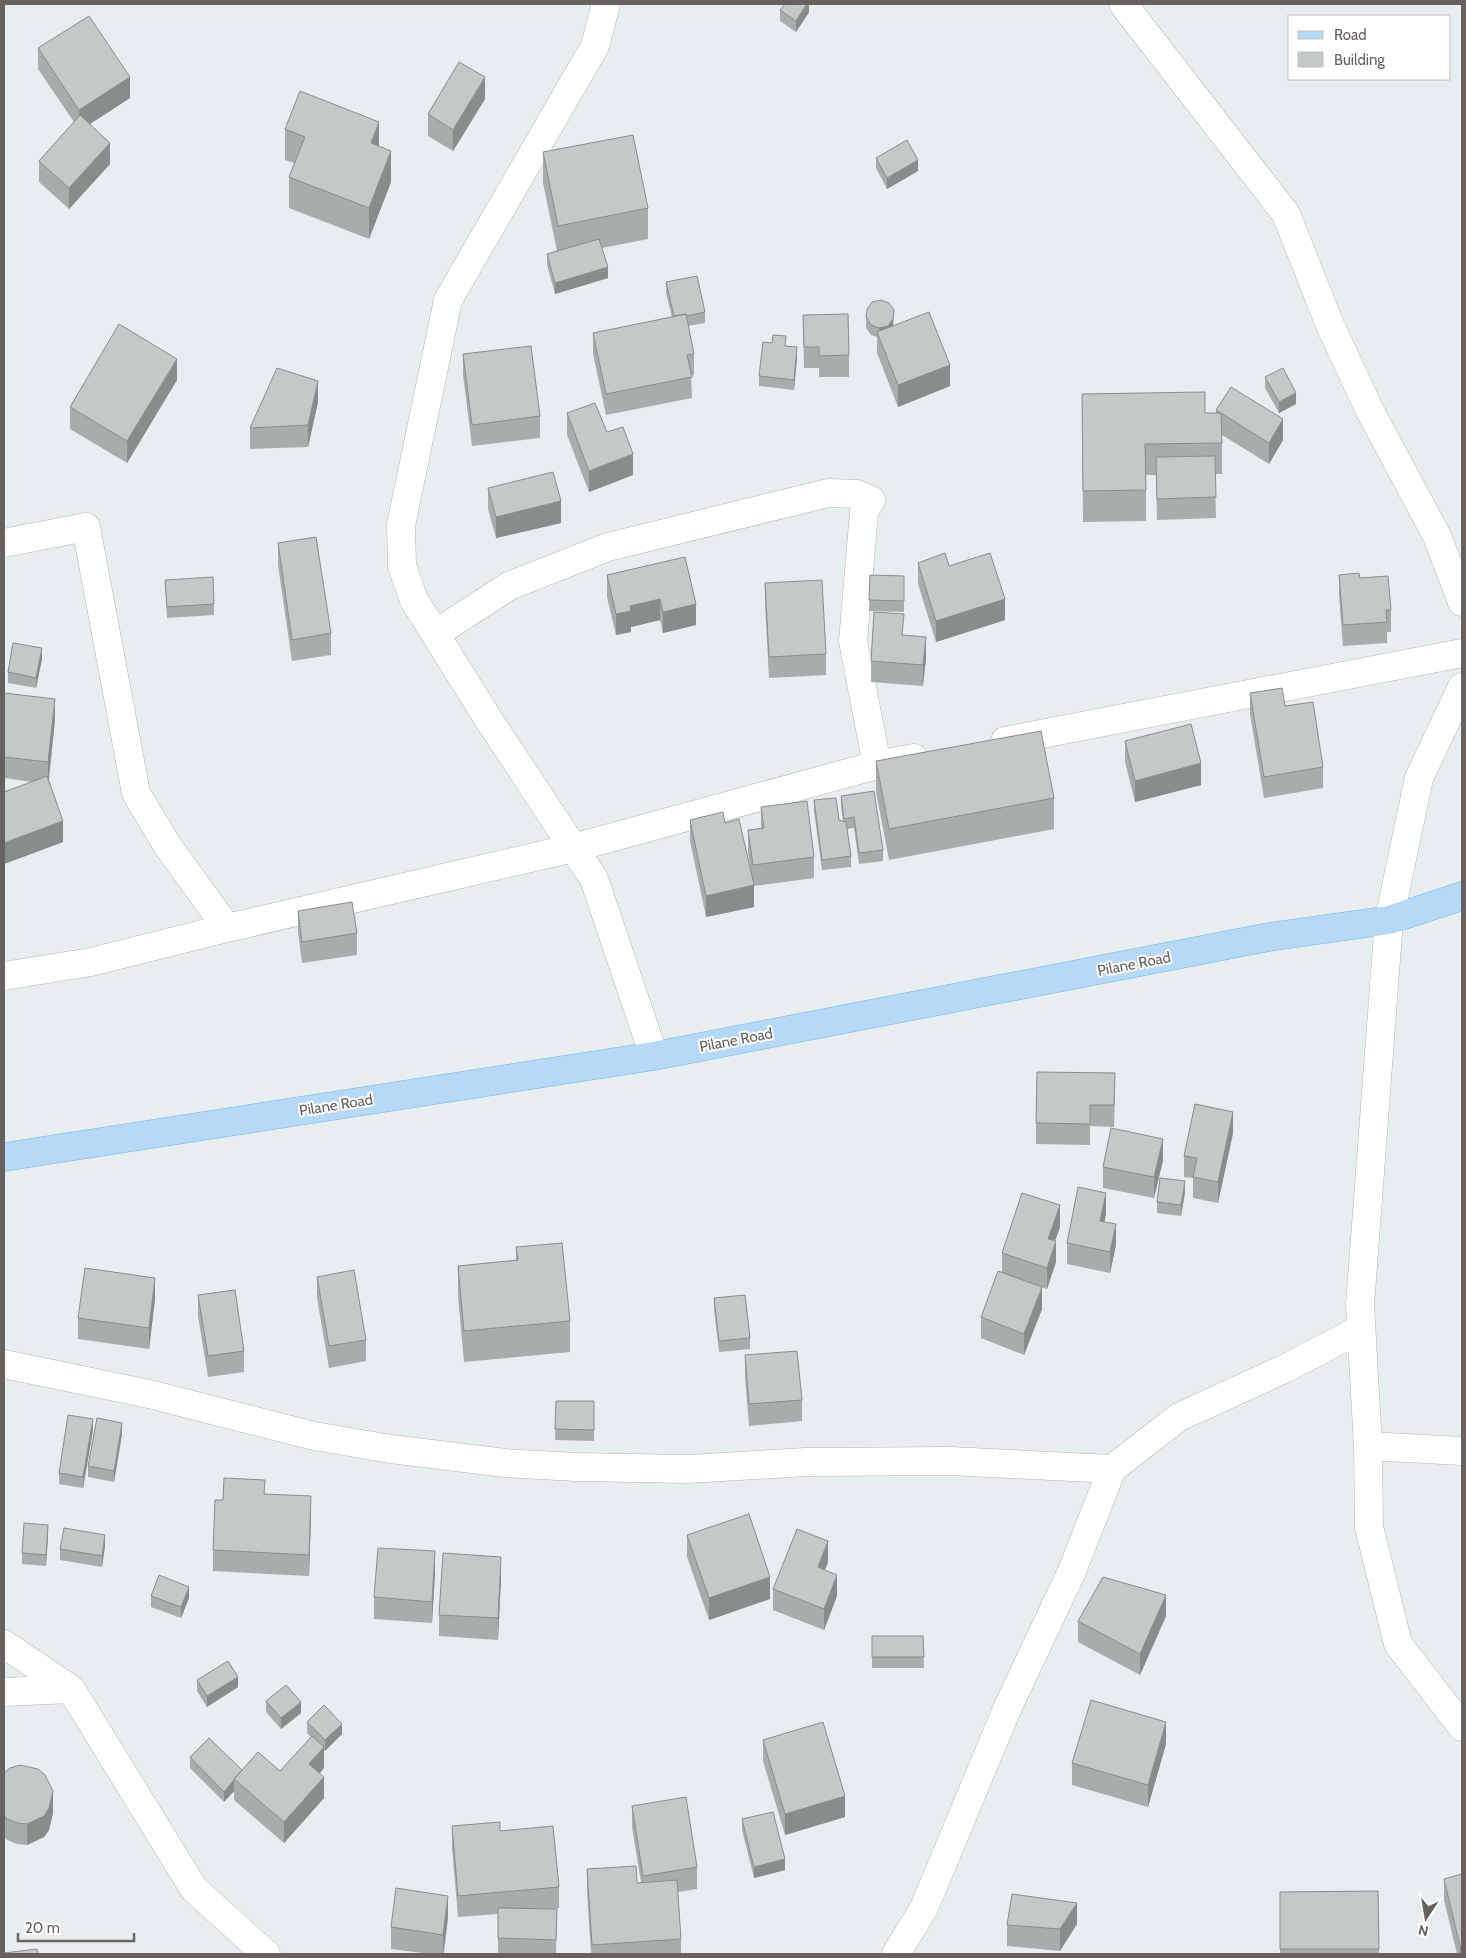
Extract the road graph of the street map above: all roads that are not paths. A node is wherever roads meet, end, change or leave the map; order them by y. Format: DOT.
graph roads {
  1 [pos="606,4"];
  2 [pos="1123,4"];
  3 [pos="4,543"];
  4 [pos="1462,602"];
  5 [pos="435,634"];
  6 [pos="1462,653"];
  7 [pos="1462,687"];
  8 [pos="984,744"];
  9 [pos="936,754"];
  10 [pos="877,765"];
  11 [pos="573,848"];
  12 [pos="1462,896"];
  13 [pos="1389,920"];
  14 [pos="226,928"];
  15 [pos="4,976"];
  16 [pos="654,1056"];
  17 [pos="4,1157"];
  18 [pos="1361,1329"];
  19 [pos="4,1364"];
  20 [pos="1368,1446"];
  21 [pos="1462,1452"];
  22 [pos="1112,1469"];
  23 [pos="4,1644"];
  24 [pos="71,1689"];
  25 [pos="4,1692"];
  26 [pos="1462,1726"];
  27 [pos="266,1954"];
  28 [pos="896,1954"];
  1 -- 5 [label="street"];
  2 -- 4 [label="street"];
  3 -- 14 [label="street"];
  5 -- 10 [label="street"];
  5 -- 11 [label="street"];
  6 -- 8 [label="street"];
  7 -- 13 [label="street"];
  9 -- 10 [label="street"];
  10 -- 11 [label="street"];
  11 -- 14 [label="street"];
  11 -- 16 [label="street"];
  12 -- 13 [label="main road, Pilane Road"];
  13 -- 16 [label="main road, Pilane Road"];
  13 -- 18 [label="street"];
  14 -- 15 [label="street"];
  16 -- 17 [label="main road, Pilane Road"];
  18 -- 20 [label="street"];
  18 -- 22 [label="street"];
  19 -- 22 [label="street"];
  20 -- 21 [label="street"];
  20 -- 26 [label="street"];
  22 -- 28 [label="street"];
  23 -- 24 [label="street"];
  24 -- 25 [label="street"];
  24 -- 27 [label="street"];
}
